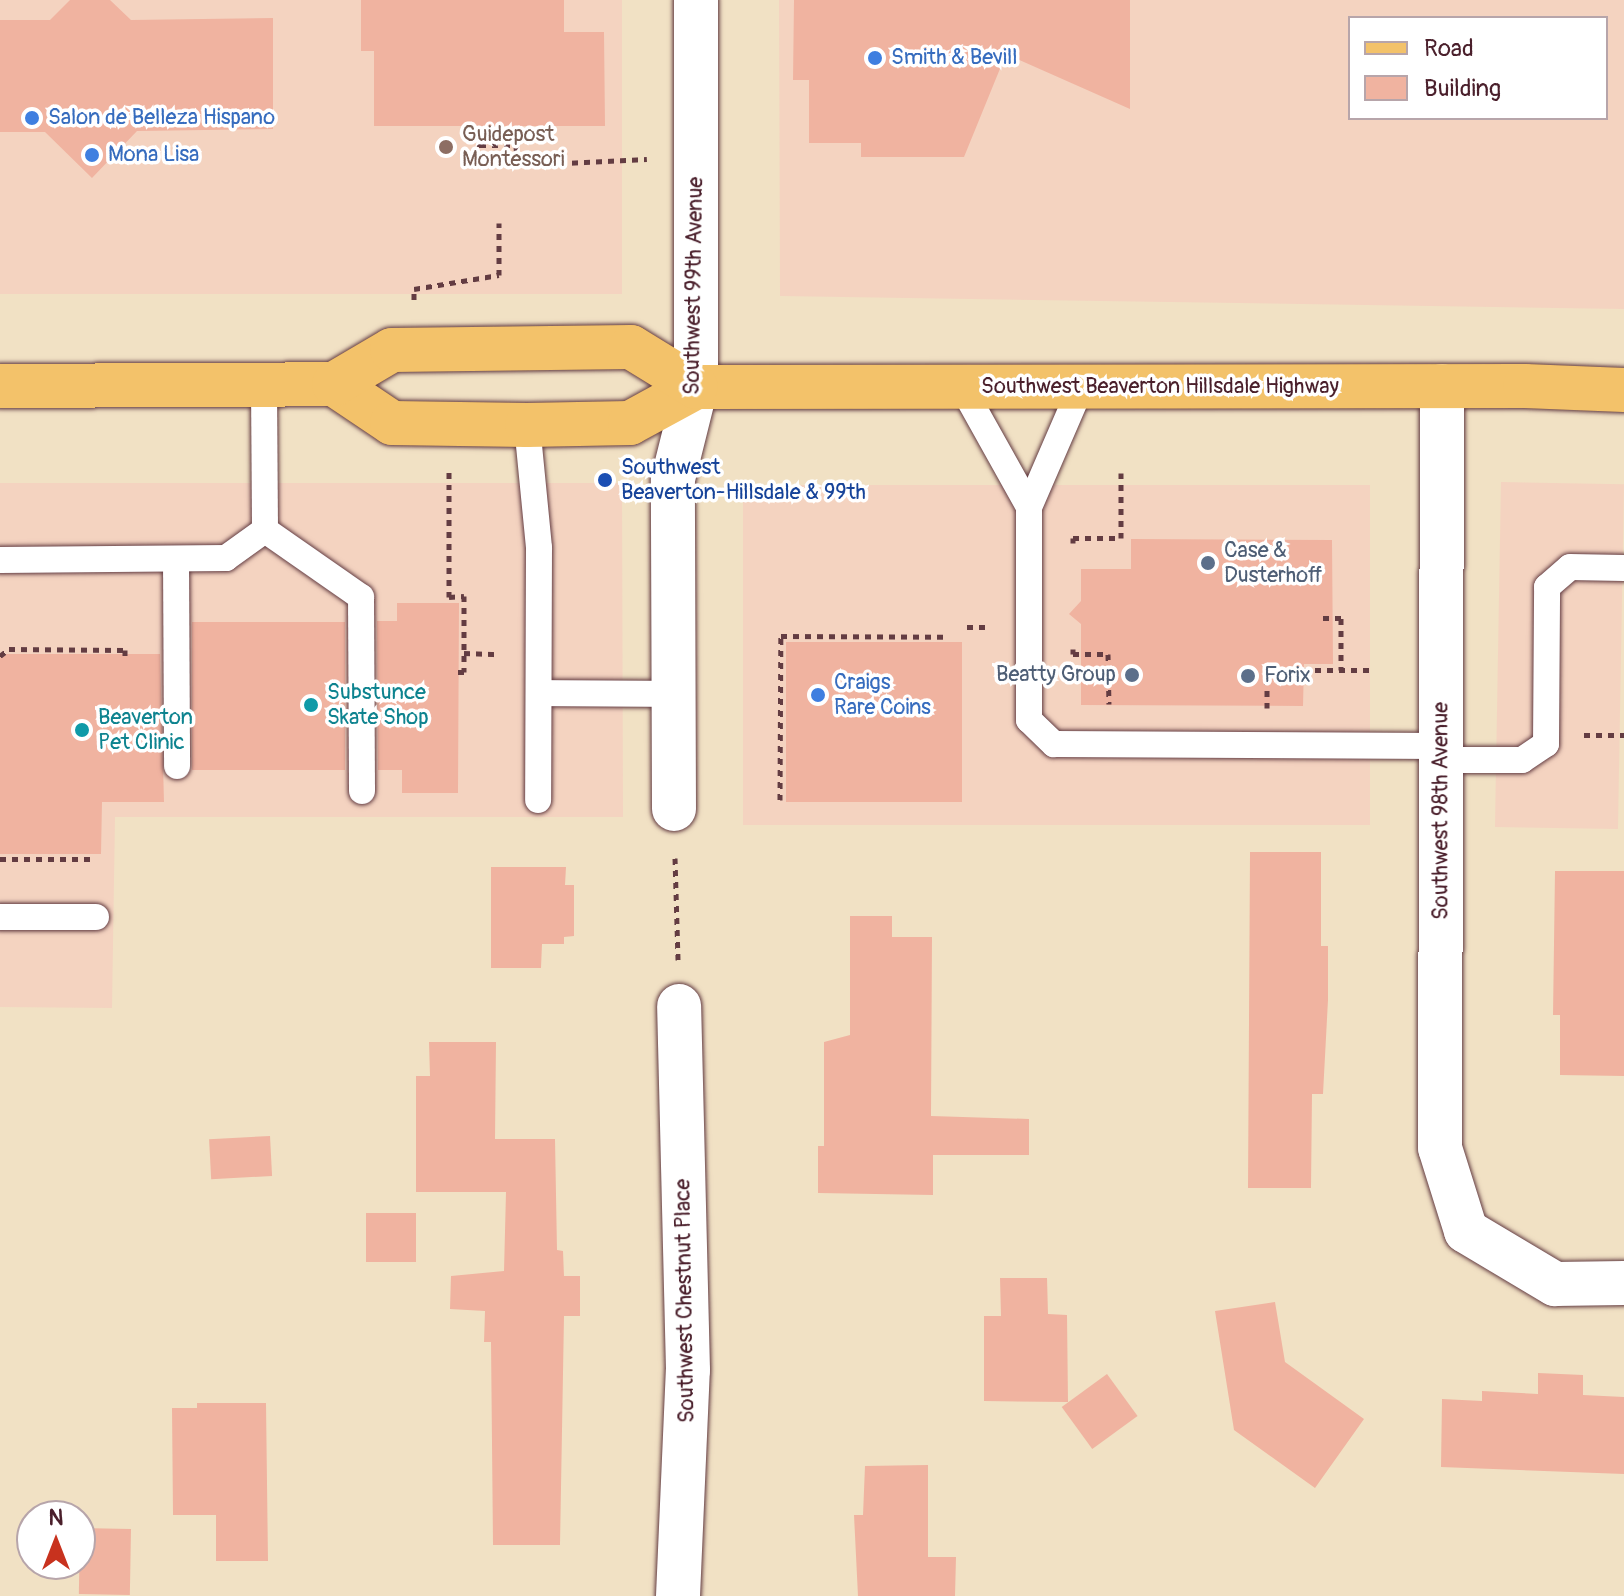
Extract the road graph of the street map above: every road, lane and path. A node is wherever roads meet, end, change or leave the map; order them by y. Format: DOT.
graph roads {
  1 [pos="696,0"];
  2 [pos="480,126"];
  3 [pos="480,145"];
  4 [pos="479,159"];
  5 [pos="649,159"];
  6 [pos="499,223"];
  7 [pos="414,309"];
  8 [pos="334,384"];
  9 [pos="264,385"];
  10 [pos="0,386"];
  11 [pos="1442,386"];
  12 [pos="696,387"];
  13 [pos="962,387"];
  14 [pos="1081,387"];
  15 [pos="1624,390"];
  16 [pos="527,425"];
  17 [pos="449,471"];
  18 [pos="1121,473"];
  19 [pos="1029,507"];
  20 [pos="265,530"];
  21 [pos="1073,553"];
  22 [pos="176,559"];
  23 [pos="0,560"];
  24 [pos="1624,568"];
  25 [pos="1323,618"];
  26 [pos="967,627"];
  27 [pos="1003,627"];
  28 [pos="773,636"];
  29 [pos="781,636"];
  30 [pos="946,637"];
  31 [pos="1073,640"];
  32 [pos="0,656"];
  33 [pos="125,658"];
  34 [pos="1341,670"];
  35 [pos="1375,670"];
  36 [pos="458,672"];
  37 [pos="539,693"];
  38 [pos="674,694"];
  39 [pos="1109,745"];
  40 [pos="1267,745"];
  41 [pos="1441,753"];
  42 [pos="177,766"];
  43 [pos="362,791"];
  44 [pos="538,800"];
  45 [pos="780,800"];
  46 [pos="674,809"];
  47 [pos="0,859"];
  48 [pos="96,859"];
  49 [pos="0,917"];
  50 [pos="96,917"];
  51 [pos="679,1006"];
  52 [pos="1624,1283"];
  53 [pos="678,1596"];
  1 -- 12 [label="street, Southwest 99th Avenue"];
  2 -- 3 [label="path"];
  3 -- 4 [label="path"];
  3 -- 5 [label="path"];
  6 -- 7 [label="path"];
  8 -- 9 [label="main road"];
  8 -- 12 [label="main road"];
  8 -- 16 [label="main road, Southwest Beaverton Hillsdale Highway"];
  9 -- 10 [label="main road"];
  9 -- 20 [label="lane"];
  11 -- 14 [label="main road, Southwest Beaverton Hillsdale Highway"];
  11 -- 15 [label="main road, Southwest Beaverton Hillsdale Highway"];
  11 -- 41 [label="street, Southwest 98th Avenue"];
  12 -- 13 [label="main road, Southwest Beaverton Hillsdale Highway"];
  12 -- 16 [label="main road, Southwest Beaverton Hillsdale Highway"];
  12 -- 38 [label="street, Southwest 99th Avenue"];
  13 -- 14 [label="main road, Southwest Beaverton Hillsdale Highway"];
  13 -- 19 [label="lane"];
  14 -- 19 [label="lane"];
  16 -- 37 [label="lane"];
  17 -- 36 [label="path"];
  18 -- 21 [label="path"];
  19 -- 39 [label="lane"];
  20 -- 22 [label="lane"];
  20 -- 43 [label="lane"];
  22 -- 23 [label="lane"];
  22 -- 42 [label="lane"];
  24 -- 41 [label="lane"];
  25 -- 34 [label="path"];
  26 -- 27 [label="path"];
  28 -- 29 [label="path"];
  29 -- 30 [label="path"];
  29 -- 45 [label="path"];
  31 -- 39 [label="path"];
  32 -- 33 [label="path"];
  34 -- 35 [label="path"];
  34 -- 40 [label="path"];
  37 -- 38 [label="lane"];
  37 -- 44 [label="lane"];
  38 -- 46 [label="street, Southwest 99th Avenue"];
  39 -- 40 [label="lane"];
  40 -- 41 [label="lane"];
  41 -- 52 [label="street, Southwest 98th Avenue"];
  46 -- 51 [label="path"];
  47 -- 48 [label="path"];
  49 -- 50 [label="lane"];
  51 -- 53 [label="street, Southwest Chestnut Place"];
}
